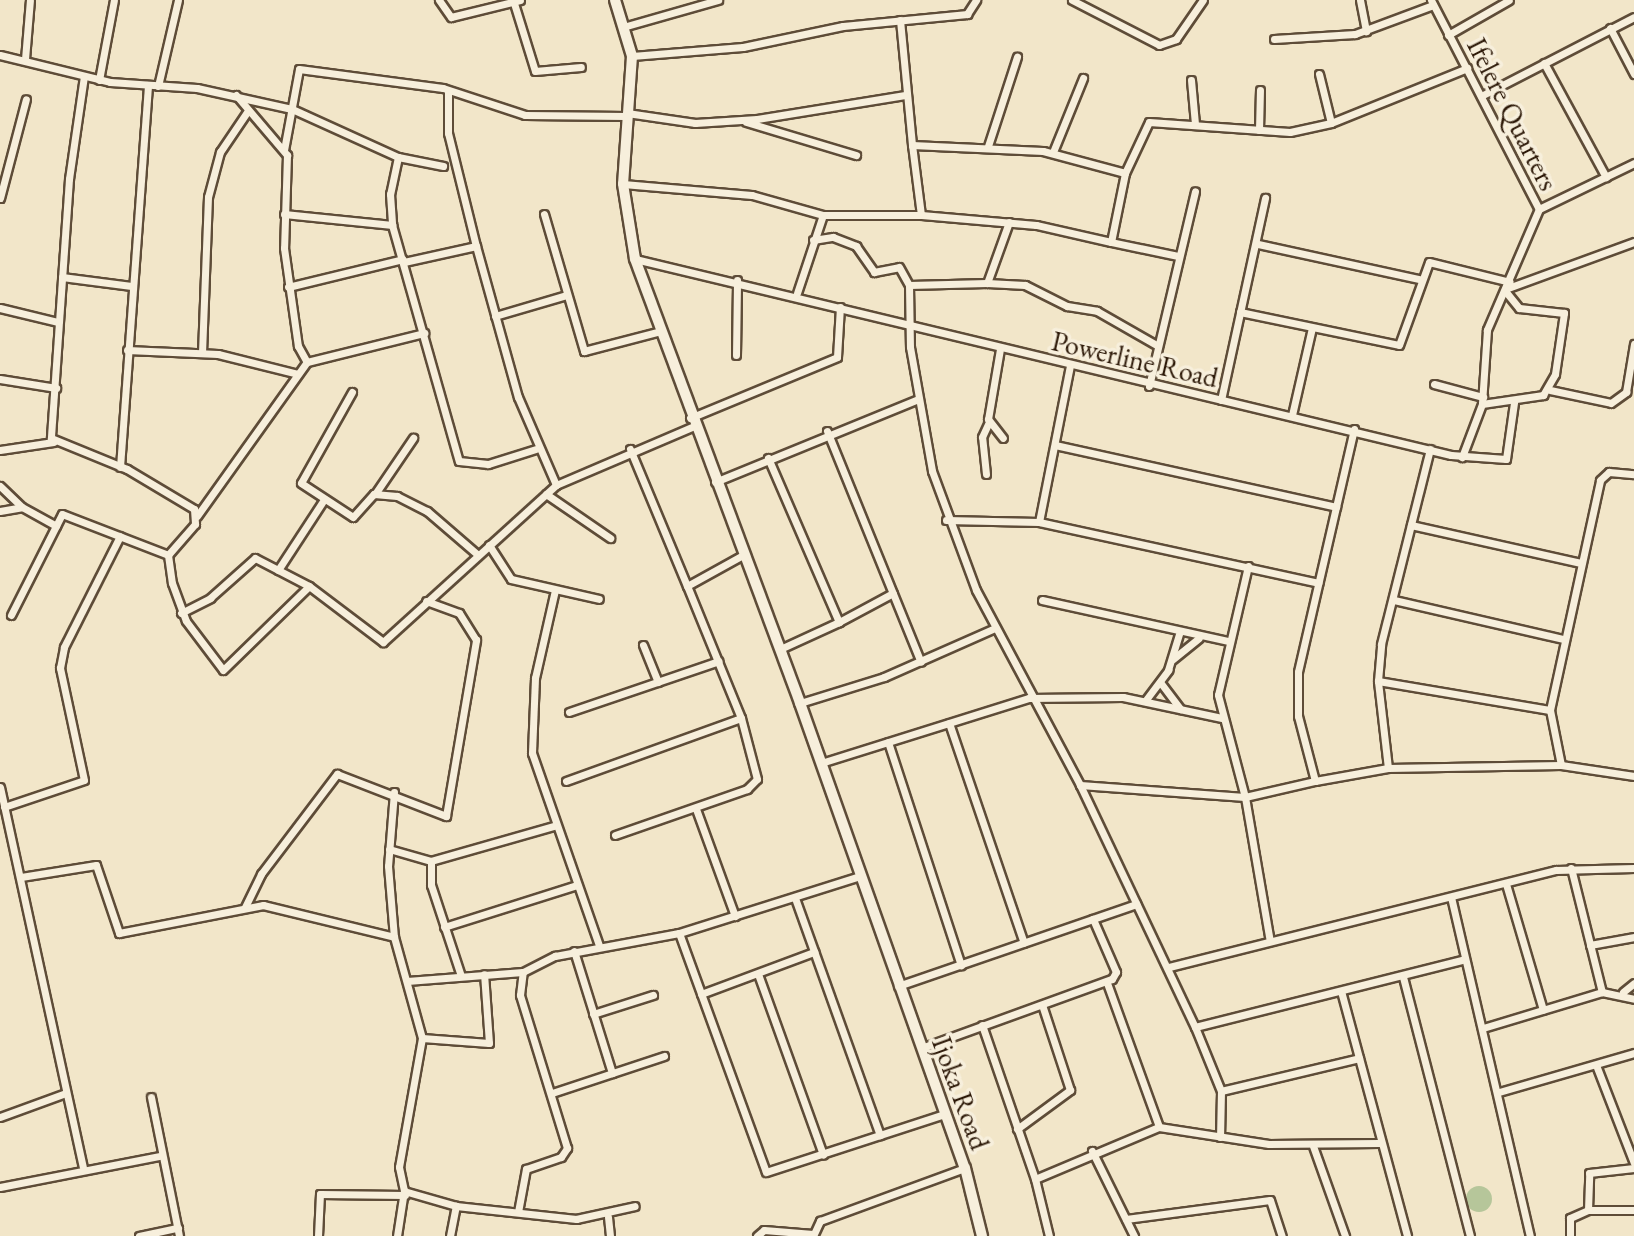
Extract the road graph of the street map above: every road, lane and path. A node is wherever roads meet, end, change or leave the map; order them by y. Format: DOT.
graph roads {
  1 [pos="30,0"];
  2 [pos="114,0"];
  3 [pos="178,0"];
  4 [pos="439,0"];
  5 [pos="515,0"];
  6 [pos="615,0"];
  7 [pos="718,0"];
  8 [pos="976,0"];
  9 [pos="1072,0"];
  10 [pos="1203,0"];
  11 [pos="1360,0"];
  12 [pos="1509,0"];
  13 [pos="1432,3"];
  14 [pos="696,4"];
  15 [pos="1634,17"];
  16 [pos="900,20"];
  17 [pos="623,27"];
  18 [pos="1610,28"];
  19 [pos="1366,31"];
  20 [pos="1448,35"];
  21 [pos="1274,39"];
  22 [pos="0,55"];
  23 [pos="632,56"];
  24 [pos="1017,57"];
  25 [pos="25,59"];
  26 [pos="1544,63"];
  27 [pos="581,67"];
  28 [pos="1466,68"];
  29 [pos="1319,74"];
  30 [pos="1634,74"];
  31 [pos="85,76"];
  32 [pos="1083,79"];
  33 [pos="99,80"];
  34 [pos="1191,80"];
  35 [pos="148,85"];
  36 [pos="158,86"];
  37 [pos="1259,90"];
  38 [pos="448,91"];
  39 [pos="905,94"];
  40 [pos="236,95"];
  41 [pos="1481,96"];
  42 [pos="26,99"];
  43 [pos="292,109"];
  44 [pos="247,112"];
  45 [pos="627,115"];
  46 [pos="742,120"];
  47 [pos="1331,123"];
  48 [pos="1195,124"];
  49 [pos="1259,130"];
  50 [pos="912,145"];
  51 [pos="988,146"];
  52 [pos="284,150"];
  53 [pos="1053,152"];
  54 [pos="856,155"];
  55 [pos="398,157"];
  56 [pos="1634,163"];
  57 [pos="443,166"];
  58 [pos="1125,173"];
  59 [pos="1606,177"];
  60 [pos="623,184"];
  61 [pos="1195,191"];
  62 [pos="0,198"];
  63 [pos="1265,198"];
  64 [pos="1539,209"];
  65 [pos="284,214"];
  66 [pos="544,214"];
  67 [pos="823,215"];
  68 [pos="921,215"];
  69 [pos="1009,222"];
  70 [pos="392,225"];
  71 [pos="813,240"];
  72 [pos="1111,242"];
  73 [pos="1634,242"];
  74 [pos="1258,244"];
  75 [pos="476,246"];
  76 [pos="1178,256"];
  77 [pos="635,259"];
  78 [pos="403,261"];
  79 [pos="62,277"];
  80 [pos="1419,279"];
  81 [pos="737,280"];
  82 [pos="987,283"];
  83 [pos="909,285"];
  84 [pos="131,286"];
  85 [pos="288,287"];
  86 [pos="1508,287"];
  87 [pos="797,293"];
  88 [pos="567,295"];
  89 [pos="840,307"];
  90 [pos="0,308"];
  91 [pos="1240,312"];
  92 [pos="495,316"];
  93 [pos="58,322"];
  94 [pos="909,323"];
  95 [pos="1312,328"];
  96 [pos="661,331"];
  97 [pos="424,333"];
  98 [pos="1634,344"];
  99 [pos="1158,346"];
  100 [pos="1000,349"];
  101 [pos="127,350"];
  102 [pos="202,353"];
  103 [pos="736,355"];
  104 [pos="307,362"];
  105 [pos="1070,366"];
  106 [pos="298,374"];
  107 [pos="0,379"];
  108 [pos="1434,384"];
  109 [pos="1149,386"];
  110 [pos="56,388"];
  111 [pos="1550,390"];
  112 [pos="352,392"];
  113 [pos="918,399"];
  114 [pos="1220,400"];
  115 [pos="1483,401"];
  116 [pos="1514,403"];
  117 [pos="1292,415"];
  118 [pos="691,422"];
  119 [pos="989,422"];
  120 [pos="1354,429"];
  121 [pos="827,431"];
  122 [pos="413,438"];
  123 [pos="1003,438"];
  124 [pos="54,442"];
  125 [pos="1055,445"];
  126 [pos="536,449"];
  127 [pos="630,449"];
  128 [pos="1430,449"];
  129 [pos="0,450"];
  130 [pos="1462,457"];
  131 [pos="768,458"];
  132 [pos="120,467"];
  133 [pos="986,474"];
  134 [pos="1634,474"];
  135 [pos="715,482"];
  136 [pos="556,485"];
  137 [pos="0,486"];
  138 [pos="374,494"];
  139 [pos="546,494"];
  140 [pos="323,501"];
  141 [pos="22,507"];
  142 [pos="1336,507"];
  143 [pos="0,511"];
  144 [pos="197,516"];
  145 [pos="946,520"];
  146 [pos="1039,522"];
  147 [pos="1411,525"];
  148 [pos="56,526"];
  149 [pos="120,536"];
  150 [pos="610,538"];
  151 [pos="489,545"];
  152 [pos="477,554"];
  153 [pos="169,555"];
  154 [pos="743,555"];
  155 [pos="1581,563"];
  156 [pos="1248,566"];
  157 [pos="278,570"];
  158 [pos="1318,583"];
  159 [pos="309,586"];
  160 [pos="687,586"];
  161 [pos="555,590"];
  162 [pos="893,593"];
  163 [pos="599,599"];
  164 [pos="1042,600"];
  165 [pos="1394,600"];
  166 [pos="426,601"];
  167 [pos="181,613"];
  168 [pos="11,615"];
  169 [pos="839,622"];
  170 [pos="995,628"];
  171 [pos="1179,633"];
  172 [pos="1200,638"];
  173 [pos="1563,639"];
  174 [pos="1228,641"];
  175 [pos="643,645"];
  176 [pos="780,649"];
  177 [pos="719,661"];
  178 [pos="1171,661"];
  179 [pos="921,662"];
  180 [pos="1378,681"];
  181 [pos="658,682"];
  182 [pos="1160,682"];
  183 [pos="1029,698"];
  184 [pos="1145,701"];
  185 [pos="800,703"];
  186 [pos="1180,709"];
  187 [pos="1550,710"];
  188 [pos="569,712"];
  189 [pos="741,718"];
  190 [pos="1222,718"];
  191 [pos="949,723"];
  192 [pos="888,742"];
  193 [pos="821,763"];
  194 [pos="1561,765"];
  195 [pos="1388,768"];
  196 [pos="1634,776"];
  197 [pos="566,781"];
  198 [pos="1315,781"];
  199 [pos="1080,785"];
  200 [pos="0,787"];
  201 [pos="394,792"];
  202 [pos="1245,797"];
  203 [pos="4,807"];
  204 [pos="696,809"];
  205 [pos="554,825"];
  206 [pos="615,835"];
  207 [pos="389,849"];
  208 [pos="431,861"];
  209 [pos="1571,867"];
  210 [pos="1634,868"];
  211 [pos="860,876"];
  212 [pos="22,877"];
  213 [pos="1506,884"];
  214 [pos="577,885"];
  215 [pos="1451,897"];
  216 [pos="795,898"];
  217 [pos="1136,904"];
  218 [pos="245,907"];
  219 [pos="735,916"];
  220 [pos="1093,919"];
  221 [pos="444,927"];
  222 [pos="679,933"];
  223 [pos="394,937"];
  224 [pos="1634,937"];
  225 [pos="1270,941"];
  226 [pos="1024,943"];
  227 [pos="599,945"];
  228 [pos="1590,946"];
  229 [pos="574,951"];
  230 [pos="814,952"];
  231 [pos="1462,960"];
  232 [pos="961,965"];
  233 [pos="1169,967"];
  234 [pos="523,972"];
  235 [pos="484,974"];
  236 [pos="758,974"];
  237 [pos="461,976"];
  238 [pos="1404,977"];
  239 [pos="407,981"];
  240 [pos="1107,983"];
  241 [pos="1634,983"];
  242 [pos="898,987"];
  243 [pos="1341,991"];
  244 [pos="1602,992"];
  245 [pos="1623,992"];
  246 [pos="701,994"];
  247 [pos="653,995"];
  248 [pos="1634,999"];
  249 [pos="1042,1005"];
  250 [pos="1543,1010"];
  251 [pos="593,1014"];
  252 [pos="982,1026"];
  253 [pos="1195,1027"];
  254 [pos="1483,1028"];
  255 [pos="422,1038"];
  256 [pos="921,1048"];
  257 [pos="1634,1053"];
  258 [pos="664,1056"];
  259 [pos="1359,1058"];
  260 [pos="1596,1065"];
  261 [pos="612,1073"];
  262 [pos="1222,1091"];
  263 [pos="1500,1091"];
  264 [pos="66,1093"];
  265 [pos="552,1093"];
  266 [pos="151,1097"];
  267 [pos="944,1114"];
  268 [pos="0,1117"];
  269 [pos="1159,1127"];
  270 [pos="1017,1129"];
  271 [pos="880,1135"];
  272 [pos="1220,1137"];
  273 [pos="1379,1143"];
  274 [pos="1313,1146"];
  275 [pos="1093,1151"];
  276 [pos="823,1155"];
  277 [pos="160,1156"];
  278 [pos="1634,1166"];
  279 [pos="83,1167"];
  280 [pos="965,1168"];
  281 [pos="1035,1179"];
  282 [pos="0,1187"];
  283 [pos="404,1193"];
  284 [pos="456,1206"];
  285 [pos="466,1206"];
  286 [pos="635,1206"];
  287 [pos="1588,1210"];
  288 [pos="1634,1210"];
  289 [pos="518,1212"];
  290 [pos="454,1217"];
  291 [pos="608,1217"];
  292 [pos="1126,1219"];
  293 [pos="178,1232"];
  294 [pos="813,1235"];
  295 [pos="139,1236"];
  296 [pos="318,1236"];
  297 [pos="397,1236"];
  298 [pos="450,1236"];
  299 [pos="610,1236"];
  300 [pos="757,1236"];
  301 [pos="982,1236"];
  302 [pos="1049,1236"];
  303 [pos="1134,1236"];
  304 [pos="1282,1236"];
  305 [pos="1345,1236"];
  306 [pos="1407,1236"];
  307 [pos="1470,1236"];
  308 [pos="1530,1236"];
  309 [pos="1570,1236"];
  1 -- 25 [label="street"];
  2 -- 33 [label="street"];
  3 -- 36 [label="street"];
  4 -- 5 [label="street"];
  5 -- 27 [label="street"];
  6 -- 17 [label="street"];
  7 -- 14 [label="street"];
  8 -- 16 [label="street"];
  9 -- 10 [label="street"];
  11 -- 19 [label="street"];
  12 -- 20 [label="street"];
  13 -- 19 [label="street"];
  13 -- 20 [label="street, Ifelere Quarters"];
  14 -- 17 [label="street"];
  15 -- 18 [label="street"];
  16 -- 23 [label="street"];
  16 -- 39 [label="street"];
  17 -- 23 [label="street"];
  18 -- 26 [label="street"];
  18 -- 30 [label="street"];
  19 -- 21 [label="street"];
  20 -- 28 [label="street, Ifelere Quarters"];
  22 -- 25 [label="street"];
  23 -- 45 [label="street, Ijoka Road"];
  24 -- 51 [label="street"];
  25 -- 31 [label="street"];
  26 -- 41 [label="street"];
  26 -- 59 [label="street"];
  28 -- 41 [label="street, Ifelere Quarters"];
  28 -- 47 [label="street"];
  29 -- 47 [label="street"];
  31 -- 33 [label="street"];
  31 -- 79 [label="street"];
  32 -- 53 [label="street"];
  33 -- 35 [label="street"];
  34 -- 48 [label="street"];
  35 -- 36 [label="street"];
  35 -- 84 [label="street"];
  36 -- 40 [label="street"];
  37 -- 49 [label="street"];
  38 -- 43 [label="street"];
  38 -- 45 [label="street"];
  38 -- 75 [label="street"];
  39 -- 46 [label="street"];
  39 -- 50 [label="street"];
  40 -- 43 [label="street"];
  40 -- 44 [label="street"];
  41 -- 64 [label="street, Ifelere Quarters"];
  42 -- 62 [label="street"];
  43 -- 52 [label="street"];
  43 -- 55 [label="street"];
  44 -- 52 [label="street"];
  44 -- 102 [label="street"];
  45 -- 46 [label="street"];
  45 -- 60 [label="street, Ijoka Road"];
  46 -- 54 [label="street"];
  47 -- 49 [label="street"];
  48 -- 49 [label="street"];
  48 -- 58 [label="street"];
  50 -- 51 [label="street"];
  50 -- 68 [label="street"];
  51 -- 53 [label="street"];
  52 -- 65 [label="street"];
  53 -- 58 [label="street"];
  55 -- 57 [label="street"];
  55 -- 70 [label="street"];
  56 -- 59 [label="street"];
  58 -- 72 [label="street"];
  59 -- 64 [label="street"];
  60 -- 67 [label="street"];
  60 -- 77 [label="street, Ijoka Road"];
  61 -- 76 [label="street"];
  63 -- 74 [label="street"];
  64 -- 86 [label="street, Ifelere Quarters"];
  65 -- 70 [label="street"];
  65 -- 85 [label="street"];
  66 -- 88 [label="street"];
  67 -- 68 [label="street"];
  67 -- 71 [label="street"];
  68 -- 69 [label="street"];
  69 -- 72 [label="street"];
  69 -- 82 [label="street"];
  70 -- 78 [label="street"];
  71 -- 83 [label="street"];
  71 -- 87 [label="street"];
  72 -- 76 [label="street"];
  73 -- 86 [label="street"];
  74 -- 80 [label="street"];
  74 -- 91 [label="street"];
  75 -- 78 [label="street"];
  75 -- 92 [label="street"];
  76 -- 99 [label="street"];
  77 -- 81 [label="street, Powerline Road"];
  77 -- 96 [label="street, Ijoka Road"];
  78 -- 85 [label="street"];
  78 -- 97 [label="street"];
  79 -- 84 [label="street"];
  79 -- 93 [label="street"];
  80 -- 86 [label="street"];
  80 -- 95 [label="street"];
  81 -- 87 [label="street, Powerline Road"];
  81 -- 103 [label="street"];
  82 -- 83 [label="street"];
  82 -- 99 [label="street"];
  83 -- 94 [label="street"];
  84 -- 101 [label="street"];
  85 -- 104 [label="street"];
  86 -- 111 [label="street"];
  86 -- 115 [label="street, Ifelere Quarters"];
  87 -- 89 [label="street, Powerline Road"];
  88 -- 92 [label="street"];
  88 -- 96 [label="street"];
  89 -- 94 [label="street, Powerline Road"];
  89 -- 118 [label="street"];
  90 -- 93 [label="street"];
  91 -- 95 [label="street"];
  91 -- 114 [label="street"];
  92 -- 126 [label="street"];
  93 -- 110 [label="street"];
  94 -- 100 [label="street, Powerline Road"];
  94 -- 113 [label="street"];
  95 -- 117 [label="street"];
  96 -- 118 [label="street, Ijoka Road"];
  97 -- 104 [label="street"];
  97 -- 126 [label="street"];
  98 -- 111 [label="street"];
  99 -- 109 [label="street"];
  100 -- 105 [label="street, Powerline Road"];
  100 -- 119 [label="street"];
  101 -- 102 [label="street"];
  101 -- 132 [label="street"];
  102 -- 106 [label="street"];
  104 -- 106 [label="street"];
  105 -- 109 [label="street, Powerline Road"];
  105 -- 125 [label="street"];
  106 -- 144 [label="street"];
  107 -- 110 [label="street"];
  108 -- 115 [label="street"];
  109 -- 114 [label="street, Powerline Road"];
  110 -- 124 [label="street"];
  111 -- 116 [label="street"];
  112 -- 140 [label="street"];
  113 -- 121 [label="street"];
  113 -- 145 [label="street"];
  114 -- 117 [label="street, Powerline Road"];
  115 -- 116 [label="street"];
  115 -- 130 [label="street, Ifelere Quarters"];
  116 -- 130 [label="street, Powerline Road"];
  117 -- 120 [label="street, Powerline Road"];
  118 -- 127 [label="street"];
  118 -- 135 [label="street, Ijoka Road"];
  119 -- 123 [label="street"];
  119 -- 133 [label="street"];
  120 -- 128 [label="street, Powerline Road"];
  120 -- 142 [label="street"];
  121 -- 131 [label="street"];
  121 -- 162 [label="street"];
  122 -- 138 [label="street"];
  124 -- 129 [label="street"];
  124 -- 132 [label="street"];
  125 -- 142 [label="street"];
  125 -- 146 [label="street"];
  126 -- 136 [label="street"];
  127 -- 136 [label="street"];
  127 -- 160 [label="street"];
  128 -- 130 [label="street, Powerline Road"];
  128 -- 147 [label="street"];
  131 -- 135 [label="street"];
  131 -- 169 [label="street"];
  132 -- 144 [label="street"];
  134 -- 155 [label="street"];
  135 -- 154 [label="street, Ijoka Road"];
  136 -- 139 [label="street"];
  137 -- 141 [label="street"];
  138 -- 140 [label="street"];
  138 -- 152 [label="street"];
  139 -- 150 [label="street"];
  139 -- 151 [label="street"];
  140 -- 157 [label="street"];
  141 -- 143 [label="street"];
  141 -- 148 [label="street"];
  142 -- 158 [label="street"];
  144 -- 153 [label="street"];
  145 -- 146 [label="street"];
  145 -- 170 [label="street"];
  146 -- 156 [label="street"];
  147 -- 155 [label="street"];
  147 -- 165 [label="street"];
  148 -- 149 [label="street"];
  148 -- 168 [label="street"];
  149 -- 153 [label="street"];
  149 -- 203 [label="street"];
  151 -- 152 [label="street"];
  151 -- 161 [label="street"];
  152 -- 166 [label="street"];
  153 -- 167 [label="street"];
  154 -- 160 [label="street"];
  154 -- 176 [label="street, Ijoka Road"];
  155 -- 173 [label="street"];
  156 -- 158 [label="street"];
  156 -- 174 [label="street"];
  157 -- 159 [label="street"];
  157 -- 167 [label="street"];
  158 -- 198 [label="street"];
  159 -- 166 [label="street"];
  159 -- 167 [label="street"];
  160 -- 177 [label="street"];
  161 -- 163 [label="street"];
  161 -- 205 [label="street"];
  162 -- 169 [label="street"];
  162 -- 179 [label="street"];
  164 -- 171 [label="street"];
  165 -- 173 [label="street"];
  165 -- 180 [label="street"];
  166 -- 201 [label="street"];
  169 -- 176 [label="street"];
  170 -- 179 [label="street"];
  170 -- 183 [label="street"];
  171 -- 172 [label="street"];
  171 -- 178 [label="street"];
  172 -- 174 [label="street"];
  172 -- 178 [label="street"];
  173 -- 187 [label="street"];
  174 -- 190 [label="street"];
  175 -- 181 [label="street"];
  176 -- 185 [label="street, Ijoka Road"];
  177 -- 181 [label="street"];
  177 -- 189 [label="street"];
  178 -- 182 [label="street"];
  179 -- 185 [label="street"];
  180 -- 187 [label="street"];
  180 -- 195 [label="street"];
  181 -- 188 [label="street"];
  182 -- 184 [label="street"];
  182 -- 186 [label="street"];
  183 -- 184 [label="street"];
  183 -- 191 [label="street"];
  183 -- 199 [label="street"];
  184 -- 186 [label="street"];
  185 -- 193 [label="street, Ijoka Road"];
  186 -- 190 [label="street"];
  187 -- 194 [label="street"];
  189 -- 197 [label="street"];
  189 -- 204 [label="street"];
  190 -- 202 [label="street"];
  191 -- 192 [label="street"];
  191 -- 226 [label="street"];
  192 -- 193 [label="street"];
  192 -- 232 [label="street"];
  193 -- 211 [label="street, Ijoka Road"];
  194 -- 195 [label="street"];
  194 -- 196 [label="street"];
  195 -- 198 [label="street"];
  198 -- 202 [label="street"];
  199 -- 202 [label="street"];
  199 -- 217 [label="street"];
  200 -- 203 [label="street"];
  201 -- 207 [label="street"];
  201 -- 218 [label="street"];
  202 -- 225 [label="street"];
  203 -- 212 [label="street"];
  204 -- 206 [label="street"];
  204 -- 219 [label="street"];
  205 -- 208 [label="street"];
  205 -- 214 [label="street"];
  207 -- 208 [label="street"];
  207 -- 223 [label="street"];
  208 -- 221 [label="street"];
  209 -- 210 [label="street"];
  209 -- 213 [label="street"];
  209 -- 228 [label="street"];
  211 -- 216 [label="street"];
  211 -- 242 [label="street, Ijoka Road"];
  212 -- 218 [label="street"];
  212 -- 264 [label="street"];
  213 -- 215 [label="street"];
  213 -- 250 [label="street"];
  214 -- 221 [label="street"];
  214 -- 227 [label="street"];
  215 -- 225 [label="street"];
  215 -- 231 [label="street"];
  216 -- 219 [label="street"];
  216 -- 230 [label="street"];
  217 -- 220 [label="street"];
  217 -- 233 [label="street"];
  218 -- 223 [label="street"];
  219 -- 222 [label="street"];
  220 -- 226 [label="street"];
  220 -- 240 [label="street"];
  221 -- 237 [label="street"];
  222 -- 227 [label="street"];
  222 -- 246 [label="street"];
  223 -- 239 [label="street"];
  224 -- 228 [label="street"];
  225 -- 233 [label="street"];
  226 -- 232 [label="street"];
  227 -- 229 [label="street"];
  228 -- 244 [label="street"];
  229 -- 234 [label="street"];
  229 -- 251 [label="street"];
  230 -- 236 [label="street"];
  230 -- 271 [label="street"];
  231 -- 238 [label="street"];
  231 -- 254 [label="street"];
  232 -- 242 [label="street"];
  233 -- 253 [label="street"];
  234 -- 235 [label="street"];
  234 -- 265 [label="street"];
  235 -- 237 [label="street"];
  235 -- 255 [label="street"];
  236 -- 246 [label="street"];
  236 -- 276 [label="street"];
  237 -- 239 [label="street"];
  238 -- 243 [label="street"];
  238 -- 307 [label="street"];
  239 -- 255 [label="street"];
  240 -- 249 [label="street"];
  240 -- 269 [label="street"];
  241 -- 245 [label="street"];
  242 -- 256 [label="street, Ijoka Road"];
  243 -- 253 [label="street"];
  243 -- 259 [label="street"];
  244 -- 245 [label="street"];
  244 -- 250 [label="street"];
  245 -- 248 [label="street"];
  246 -- 276 [label="street"];
  247 -- 251 [label="street"];
  249 -- 252 [label="street"];
  249 -- 270 [label="street"];
  250 -- 254 [label="street"];
  251 -- 261 [label="street"];
  252 -- 256 [label="street"];
  252 -- 270 [label="street"];
  253 -- 262 [label="street"];
  254 -- 263 [label="street"];
  255 -- 283 [label="street"];
  256 -- 267 [label="street, Ijoka Road"];
  257 -- 260 [label="street"];
  258 -- 261 [label="street"];
  259 -- 262 [label="street"];
  259 -- 273 [label="street"];
  260 -- 263 [label="street"];
  260 -- 278 [label="street"];
  261 -- 265 [label="street"];
  262 -- 272 [label="street"];
  263 -- 308 [label="street"];
  264 -- 268 [label="street"];
  264 -- 279 [label="street"];
  265 -- 289 [label="street"];
  266 -- 277 [label="street"];
  267 -- 271 [label="street"];
  267 -- 280 [label="street, Ijoka Road"];
  269 -- 272 [label="street"];
  269 -- 275 [label="street"];
  270 -- 281 [label="street"];
  271 -- 276 [label="street"];
  272 -- 274 [label="street"];
  273 -- 274 [label="street"];
  273 -- 306 [label="street"];
  274 -- 305 [label="street"];
  275 -- 281 [label="street"];
  275 -- 292 [label="street"];
  277 -- 279 [label="street"];
  277 -- 293 [label="street"];
  278 -- 287 [label="street"];
  279 -- 282 [label="street"];
  280 -- 294 [label="street"];
  280 -- 301 [label="street, Ijoka Road"];
  281 -- 302 [label="street"];
  283 -- 284 [label="street"];
  283 -- 296 [label="street"];
  283 -- 297 [label="street"];
  284 -- 285 [label="street"];
  284 -- 290 [label="street"];
  285 -- 289 [label="street"];
  285 -- 290 [label="street"];
  286 -- 291 [label="street"];
  287 -- 288 [label="street"];
  287 -- 309 [label="street"];
  289 -- 291 [label="street"];
  290 -- 298 [label="street"];
  291 -- 299 [label="street"];
  292 -- 303 [label="street"];
  292 -- 304 [label="street"];
  293 -- 295 [label="street"];
  294 -- 300 [label="street"];
}
